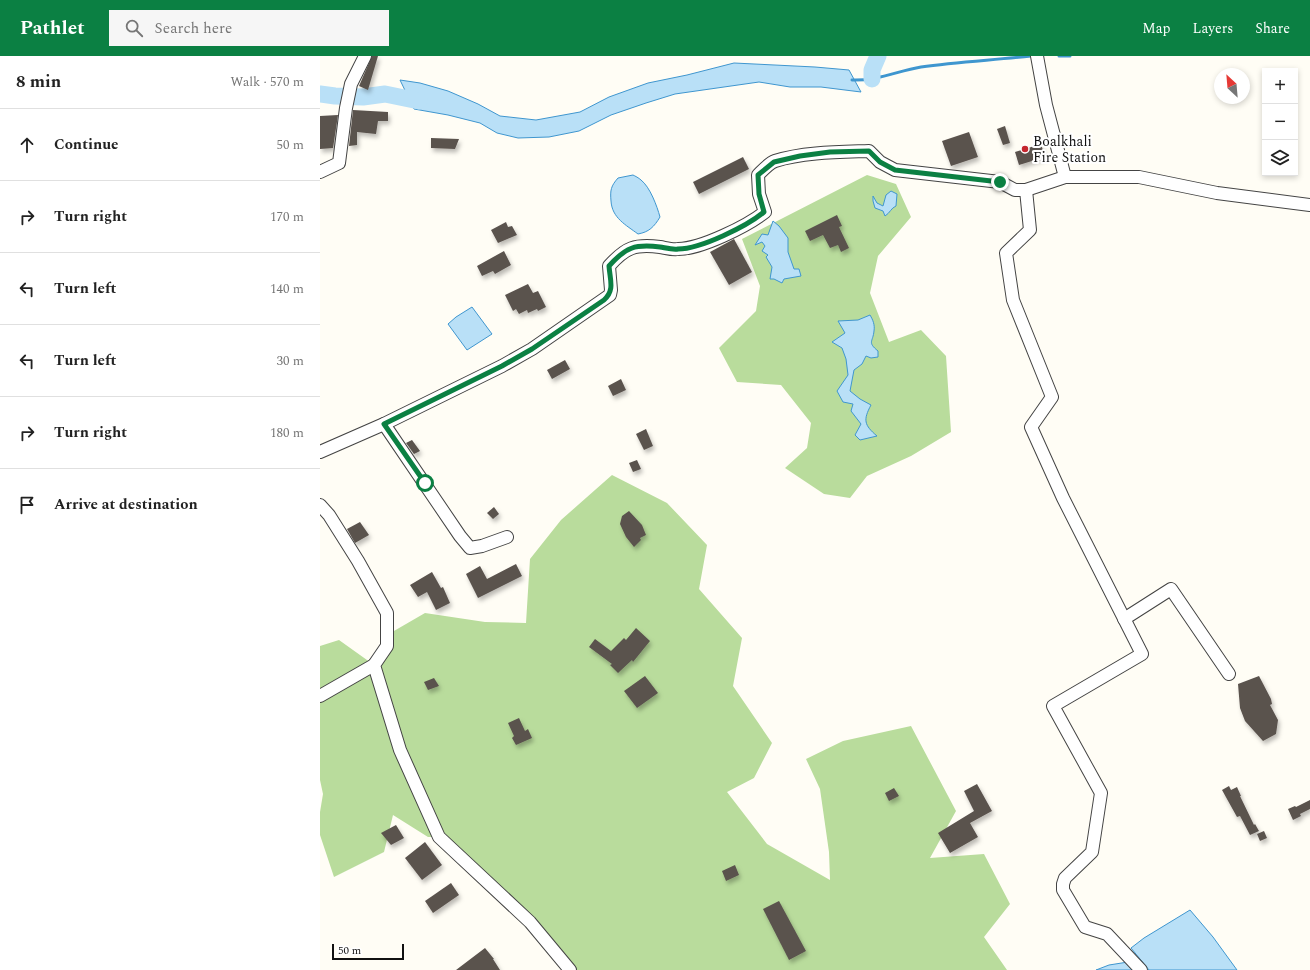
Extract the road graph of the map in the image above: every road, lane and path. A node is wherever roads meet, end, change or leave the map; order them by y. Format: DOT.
graph roads {
  1 [pos="365,56"];
  2 [pos="1037,56"];
  3 [pos="320,172"];
  4 [pos="1065,177"];
  5 [pos="1026,190"];
  6 [pos="1310,205"];
  7 [pos="384,424"];
  8 [pos="320,452"];
  9 [pos="320,505"];
  10 [pos="507,537"];
  11 [pos="1124,619"];
  12 [pos="374,665"];
  13 [pos="1229,674"];
  14 [pos="320,696"];
  15 [pos="570,970"];
  16 [pos="1141,970"];
  1 -- 3 [label="street"];
  2 -- 4 [label="street"];
  4 -- 5 [label="street"];
  4 -- 6 [label="street"];
  5 -- 7 [label="street"];
  5 -- 11 [label="street"];
  7 -- 8 [label="street"];
  7 -- 10 [label="street"];
  9 -- 12 [label="street"];
  11 -- 13 [label="street"];
  11 -- 16 [label="street"];
  12 -- 14 [label="street"];
  12 -- 15 [label="street"];
}
